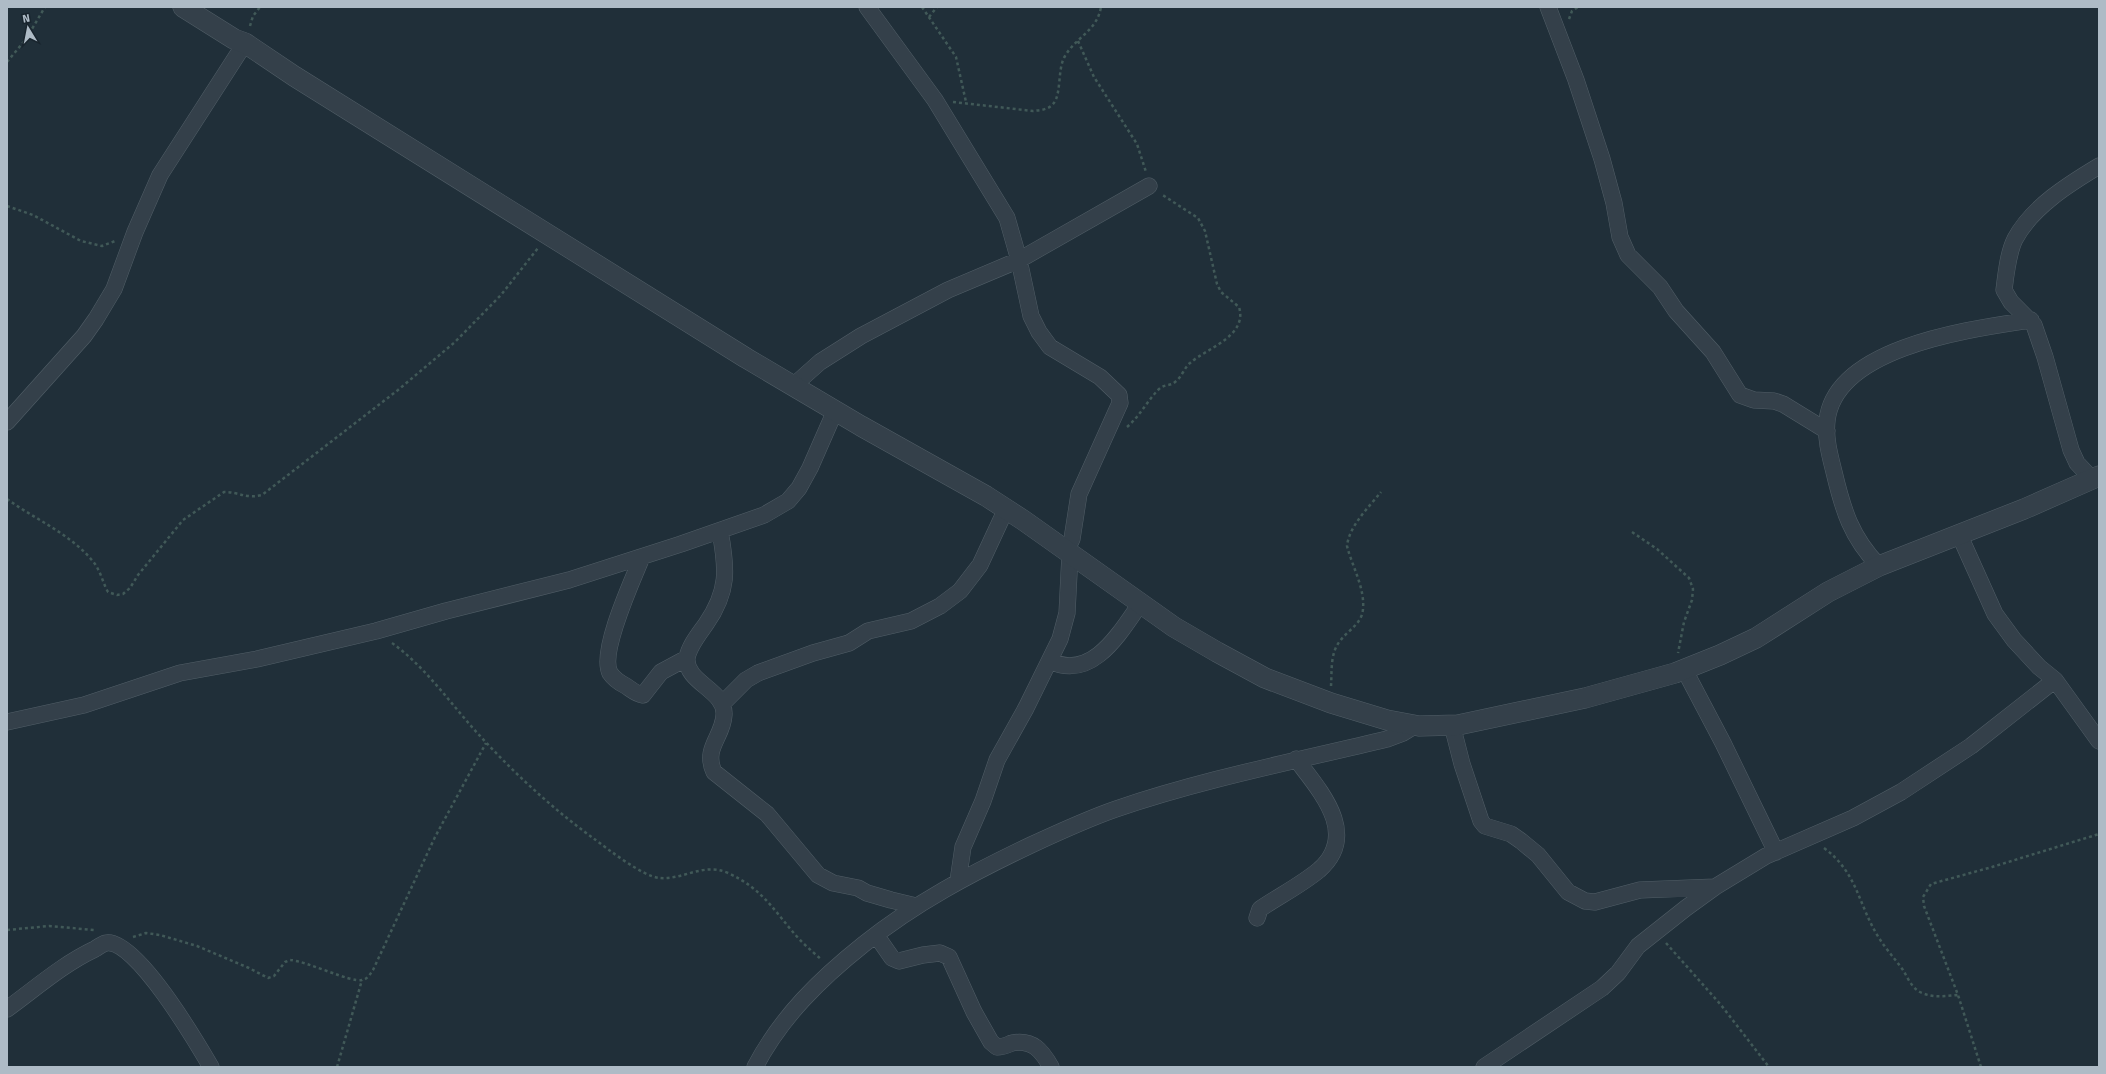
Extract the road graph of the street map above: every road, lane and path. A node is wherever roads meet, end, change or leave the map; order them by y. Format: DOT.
graph roads {
  1 [pos="45,7"];
  2 [pos="183,7"];
  3 [pos="867,7"];
  4 [pos="922,7"];
  5 [pos="938,7"];
  6 [pos="1101,7"];
  7 [pos="1548,7"];
  8 [pos="929,17"];
  9 [pos="1078,41"];
  10 [pos="245,43"];
  11 [pos="7,62"];
  12 [pos="935,100"];
  13 [pos="966,102"];
  14 [pos="2099,166"];
  15 [pos="1149,186"];
  16 [pos="7,206"];
  17 [pos="135,232"];
  18 [pos="548,235"];
  19 [pos="1020,260"];
  20 [pos="2031,320"];
  21 [pos="794,386"];
  22 [pos="835,411"];
  23 [pos="7,422"];
  24 [pos="1124,429"];
  25 [pos="1827,431"];
  26 [pos="2095,478"];
  27 [pos="1381,492"];
  28 [pos="7,499"];
  29 [pos="1006,509"];
  30 [pos="720,531"];
  31 [pos="1632,532"];
  32 [pos="1959,534"];
  33 [pos="1068,552"];
  34 [pos="642,557"];
  35 [pos="1879,566"];
  36 [pos="1140,604"];
  37 [pos="376,631"];
  38 [pos="687,658"];
  39 [pos="1050,661"];
  40 [pos="1680,671"];
  41 [pos="2055,680"];
  42 [pos="1331,703"];
  43 [pos="722,704"];
  44 [pos="7,722"];
  45 [pos="1416,725"];
  46 [pos="1452,725"];
  47 [pos="2099,741"];
  48 [pos="486,743"];
  49 [pos="1296,759"];
  50 [pos="2099,834"];
  51 [pos="1806,838"];
  52 [pos="1776,852"];
  53 [pos="958,881"];
  54 [pos="1715,887"];
  55 [pos="916,906"];
  56 [pos="1257,918"];
  57 [pos="7,930"];
  58 [pos="97,930"];
  59 [pos="1656,932"];
  60 [pos="876,935"];
  61 [pos="114,943"];
  62 [pos="832,969"];
  63 [pos="362,980"];
  64 [pos="1958,995"];
  65 [pos="7,1009"];
  66 [pos="212,1067"];
  67 [pos="337,1067"];
  68 [pos="754,1067"];
  69 [pos="1051,1067"];
  70 [pos="1484,1067"];
  71 [pos="1769,1067"];
  72 [pos="1981,1067"];
  1 -- 11 [label="path"];
  2 -- 10 [label="street"];
  3 -- 12 [label="street"];
  4 -- 8 [label="path"];
  5 -- 8 [label="path"];
  6 -- 9 [label="path"];
  7 -- 25 [label="street"];
  8 -- 13 [label="path"];
  9 -- 13 [label="path"];
  9 -- 15 [label="path"];
  10 -- 17 [label="street"];
  10 -- 18 [label="street"];
  12 -- 13 [label="path"];
  12 -- 19 [label="street"];
  14 -- 20 [label="street"];
  15 -- 19 [label="street"];
  15 -- 24 [label="path"];
  16 -- 17 [label="path"];
  17 -- 23 [label="street"];
  18 -- 21 [label="street"];
  18 -- 28 [label="path"];
  19 -- 21 [label="street"];
  19 -- 33 [label="street"];
  20 -- 25 [label="street"];
  20 -- 26 [label="street"];
  21 -- 22 [label="street"];
  22 -- 29 [label="street"];
  22 -- 30 [label="street"];
  25 -- 35 [label="street"];
  26 -- 32 [label="street"];
  27 -- 42 [label="path"];
  29 -- 33 [label="street"];
  29 -- 43 [label="street"];
  30 -- 34 [label="street"];
  30 -- 38 [label="street"];
  31 -- 40 [label="path"];
  32 -- 35 [label="street"];
  32 -- 41 [label="street"];
  33 -- 36 [label="street"];
  33 -- 39 [label="street"];
  34 -- 37 [label="street"];
  34 -- 38 [label="street"];
  35 -- 40 [label="street"];
  36 -- 39 [label="street"];
  36 -- 42 [label="street"];
  37 -- 44 [label="street"];
  37 -- 48 [label="path"];
  38 -- 43 [label="street"];
  39 -- 53 [label="street"];
  40 -- 46 [label="street"];
  40 -- 52 [label="street"];
  41 -- 47 [label="street"];
  41 -- 51 [label="street"];
  42 -- 45 [label="street"];
  43 -- 55 [label="street"];
  45 -- 46 [label="street"];
  45 -- 49 [label="street"];
  46 -- 54 [label="street"];
  48 -- 62 [label="path"];
  48 -- 63 [label="path"];
  49 -- 53 [label="street"];
  49 -- 56 [label="street"];
  50 -- 64 [label="path"];
  51 -- 52 [label="street"];
  51 -- 64 [label="path"];
  52 -- 54 [label="street"];
  53 -- 55 [label="street"];
  54 -- 59 [label="street"];
  55 -- 60 [label="street"];
  57 -- 58 [label="path"];
  59 -- 70 [label="street"];
  59 -- 71 [label="path"];
  60 -- 62 [label="street"];
  60 -- 69 [label="street"];
  61 -- 63 [label="path"];
  61 -- 65 [label="street"];
  61 -- 66 [label="street"];
  62 -- 68 [label="street"];
  63 -- 67 [label="path"];
  64 -- 72 [label="path"];
}
